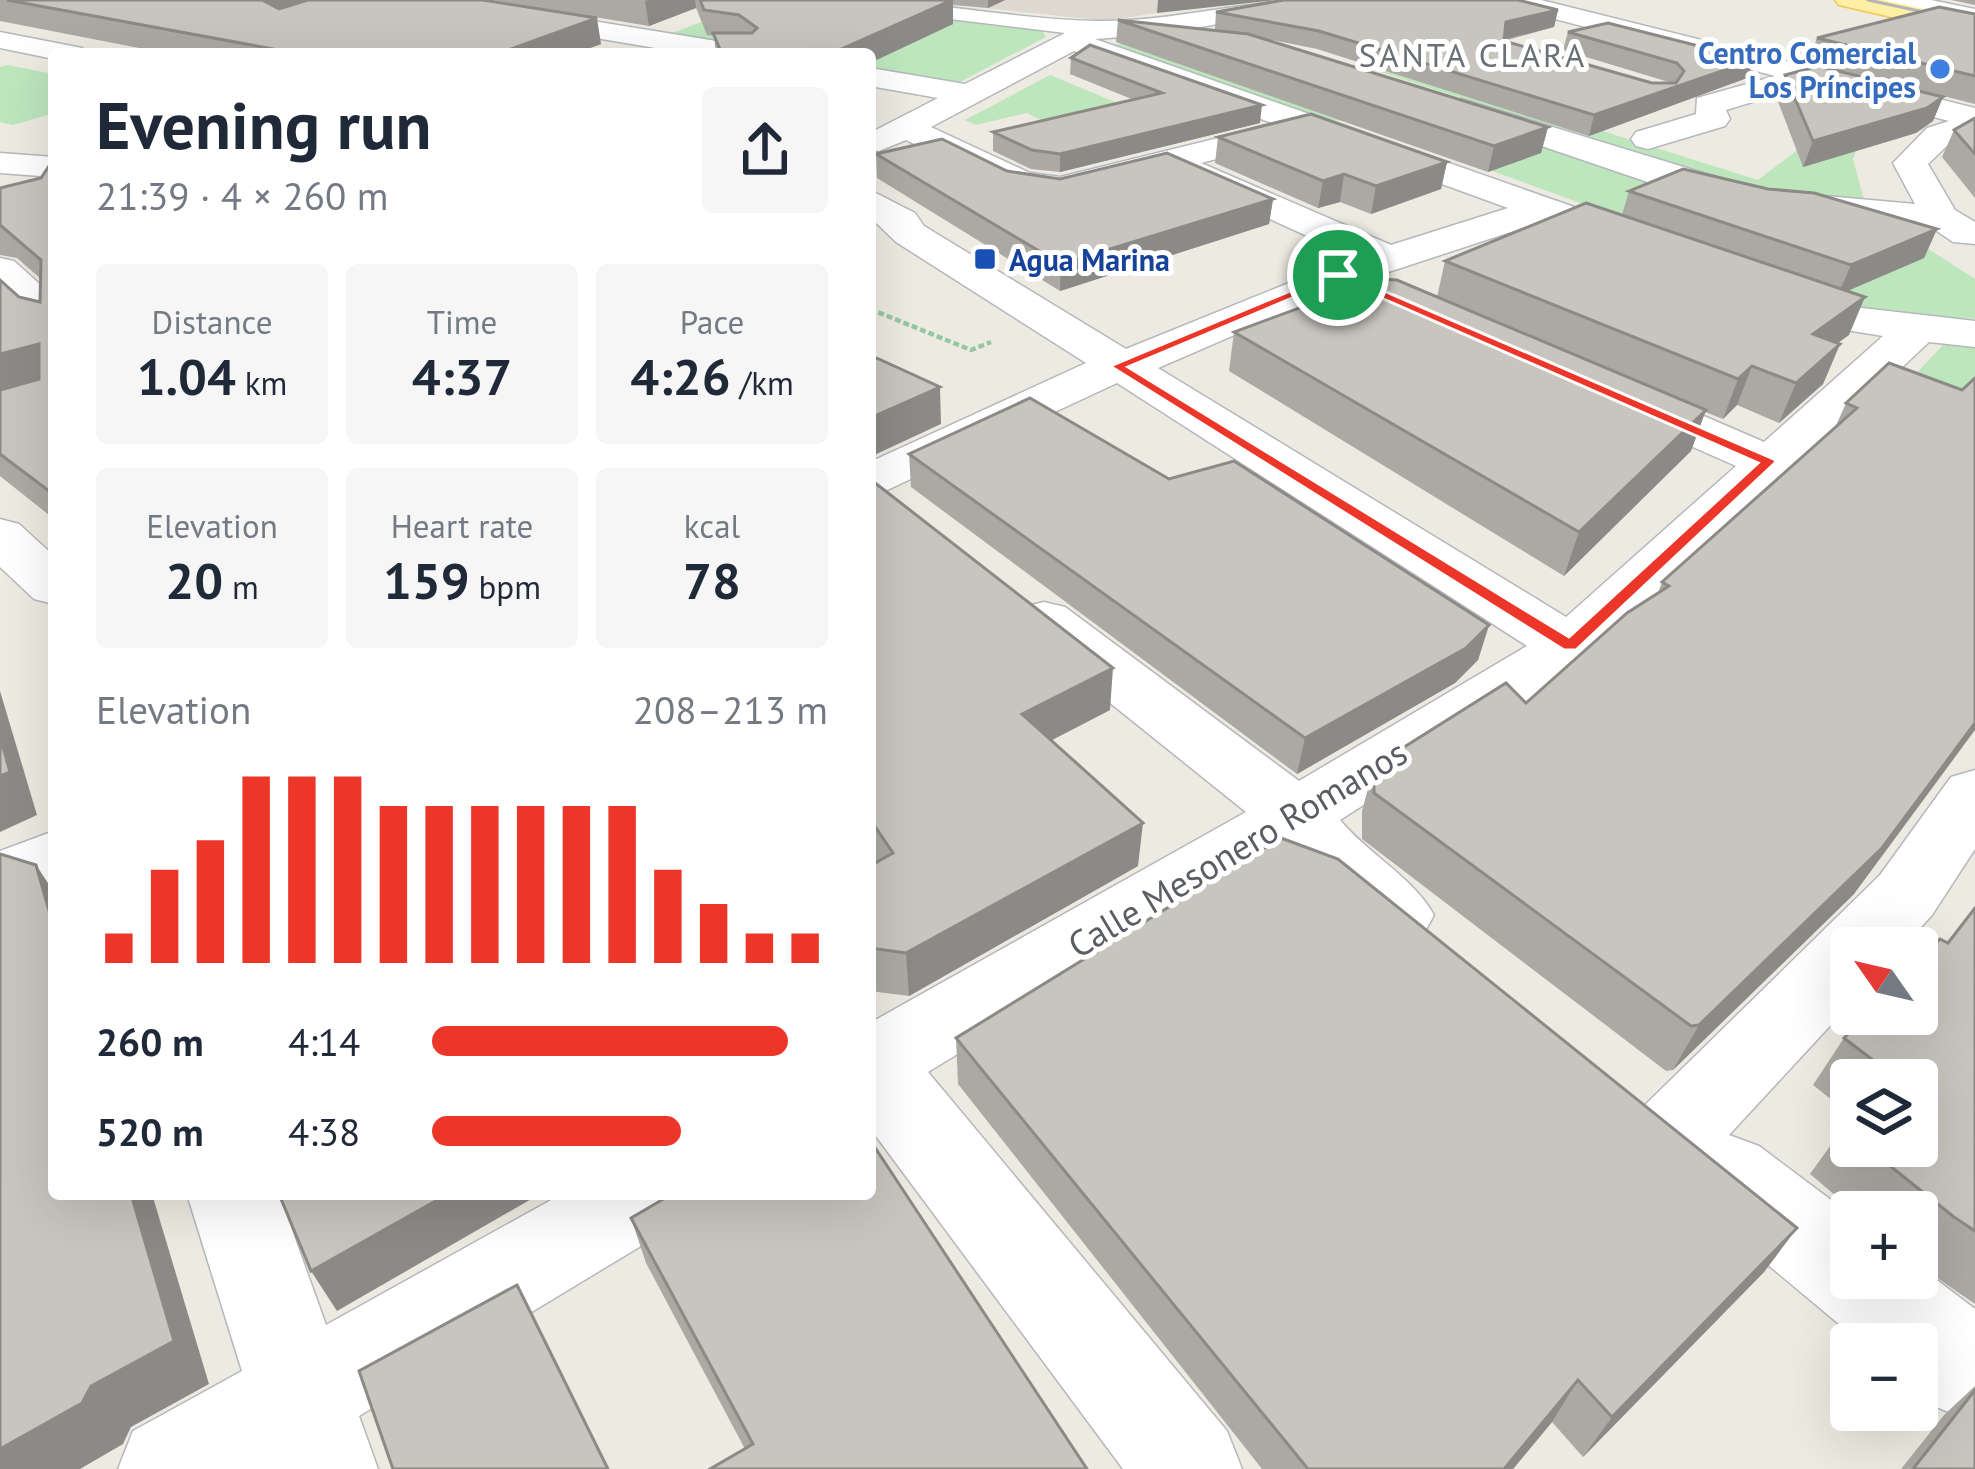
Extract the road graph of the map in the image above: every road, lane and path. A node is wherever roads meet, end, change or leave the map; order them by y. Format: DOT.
graph roads {
  1 [pos="417,0"];
  2 [pos="860,0"];
  3 [pos="1306,0"];
  4 [pos="1513,0"];
  5 [pos="1848,0"];
  6 [pos="1917,5"];
  7 [pos="1975,8"];
  8 [pos="679,14"];
  9 [pos="1614,16"];
  10 [pos="1975,17"];
  11 [pos="42,18"];
  12 [pos="1201,20"];
  13 [pos="0,28"];
  14 [pos="1975,28"];
  15 [pos="1853,32"];
  16 [pos="625,34"];
  17 [pos="1092,34"];
  18 [pos="1769,34"];
  19 [pos="0,40"];
  20 [pos="1261,40"];
  21 [pos="1553,40"];
  22 [pos="1229,41"];
  23 [pos="706,48"];
  24 [pos="48,49"];
  25 [pos="1809,60"];
  26 [pos="876,77"];
  27 [pos="969,94"];
  28 [pos="1431,99"];
  29 [pos="1975,121"];
  30 [pos="1305,126"];
  31 [pos="906,127"];
  32 [pos="1648,139"];
  33 [pos="876,142"];
  34 [pos="1167,160"];
  35 [pos="0,163"];
  36 [pos="48,167"];
  37 [pos="1947,200"];
  38 [pos="876,205"];
  39 [pos="1544,209"];
  40 [pos="890,227"];
  41 [pos="1975,239"];
  42 [pos="1678,256"];
  43 [pos="1389,259"];
  44 [pos="1338,275"];
  45 [pos="1744,280"];
  46 [pos="5,284"];
  47 [pos="1403,303"];
  48 [pos="876,311"];
  49 [pos="48,316"];
  50 [pos="1048,319"];
  51 [pos="1916,330"];
  52 [pos="1975,334"];
  53 [pos="1117,366"];
  54 [pos="1575,378"];
  55 [pos="1768,462"];
  56 [pos="876,481"];
  57 [pos="876,489"];
  58 [pos="2,538"];
  59 [pos="48,581"];
  60 [pos="1570,646"];
  61 [pos="1975,794"];
  62 [pos="1296,815"];
  63 [pos="48,860"];
  64 [pos="0,882"];
  65 [pos="1875,927"];
  66 [pos="1452,959"];
  67 [pos="1830,968"];
  68 [pos="876,1061"];
  69 [pos="876,1073"];
  70 [pos="235,1200"];
  71 [pos="638,1200"];
  72 [pos="1830,1257"];
  73 [pos="1883,1299"];
  74 [pos="1975,1372"];
  75 [pos="313,1431"];
  76 [pos="171,1469"];
  77 [pos="1189,1469"];
  1 -- 16 [label="street"];
  2 -- 17 [label="street"];
  3 -- 12 [label="street"];
  4 -- 9 [label="street"];
  5 -- 6 [label="main road"];
  6 -- 7 [label="main road"];
  6 -- 10 [label="street"];
  6 -- 14 [label="main road"];
  6 -- 15 [label="street"];
  8 -- 16 [label="street"];
  9 -- 18 [label="street"];
  9 -- 21 [label="street"];
  9 -- 25 [label="street"];
  11 -- 13 [label="street"];
  12 -- 17 [label="street"];
  12 -- 20 [label="street"];
  16 -- 23 [label="street"];
  17 -- 22 [label="street"];
  17 -- 27 [label="street"];
  17 -- 30 [label="street"];
  19 -- 24 [label="street"];
  25 -- 29 [label="street"];
  25 -- 32 [label="street"];
  26 -- 27 [label="street"];
  27 -- 31 [label="street"];
  28 -- 37 [label="street"];
  29 -- 37 [label="street"];
  30 -- 34 [label="street"];
  30 -- 39 [label="street"];
  31 -- 33 [label="street"];
  31 -- 34 [label="street"];
  34 -- 43 [label="street"];
  35 -- 36 [label="street"];
  37 -- 41 [label="street"];
  38 -- 40 [label="street"];
  39 -- 42 [label="street"];
  39 -- 43 [label="street"];
  40 -- 50 [label="street"];
  43 -- 44 [label="street"];
  44 -- 47 [label="street"];
  44 -- 53 [label="street"];
  45 -- 51 [label="street"];
  46 -- 49 [label="street"];
  48 -- 50 [label="path"];
  50 -- 53 [label="street"];
  51 -- 52 [label="street"];
  51 -- 55 [label="street, Calle Mesonero Romanos"];
  53 -- 56 [label="street"];
  53 -- 60 [label="street"];
  54 -- 55 [label="street"];
  55 -- 60 [label="street, Calle Mesonero Romanos"];
  57 -- 62 [label="street"];
  58 -- 59 [label="street"];
  60 -- 62 [label="street, Calle Mesonero Romanos"];
  61 -- 65 [label="street"];
  62 -- 66 [label="street"];
  62 -- 68 [label="street, Calle Mesonero Romanos"];
  63 -- 64 [label="street"];
  67 -- 72 [label="street"];
  69 -- 77 [label="street"];
  70 -- 75 [label="street"];
  71 -- 75 [label="street"];
  73 -- 74 [label="street"];
  75 -- 76 [label="street"];
}
